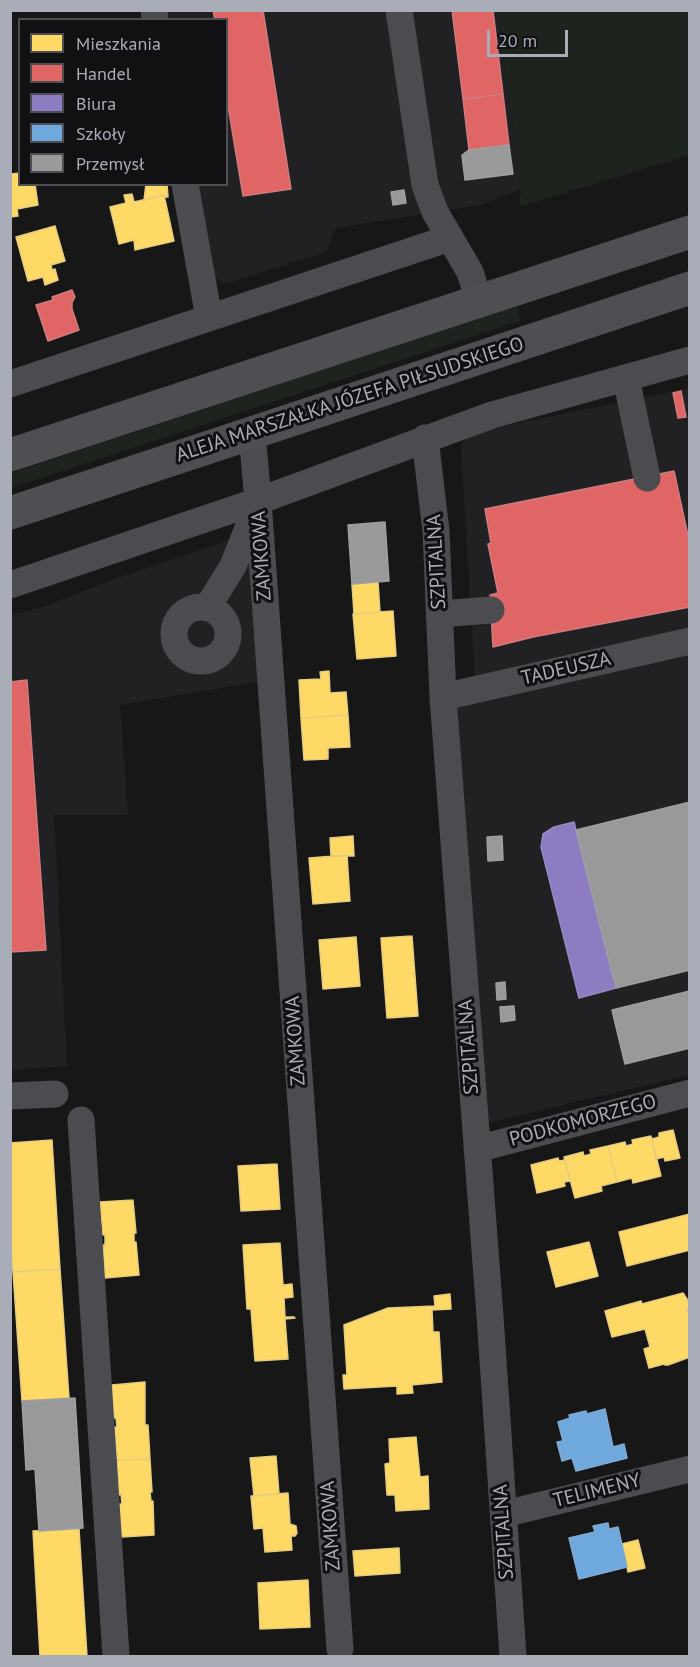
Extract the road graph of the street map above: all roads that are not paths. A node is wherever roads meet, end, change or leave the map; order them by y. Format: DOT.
graph roads {
  1 [pos="399,10"];
  2 [pos="185,186"];
  3 [pos="690,232"];
  4 [pos="450,238"];
  5 [pos="690,288"];
  6 [pos="478,301"];
  7 [pos="209,318"];
  8 [pos="690,360"];
  9 [pos="626,378"];
  10 [pos="10,384"];
  11 [pos="252,433"];
  12 [pos="425,438"];
  13 [pos="10,455"];
  14 [pos="647,478"];
  15 [pos="258,501"];
  16 [pos="10,513"];
  17 [pos="10,585"];
  18 [pos="207,608"];
  19 [pos="491,610"];
  20 [pos="440,614"];
  21 [pos="690,641"];
  22 [pos="443,697"];
  23 [pos="690,1093"];
  24 [pos="55,1094"];
  25 [pos="10,1096"];
  26 [pos="81,1120"];
  27 [pos="477,1149"];
  28 [pos="690,1469"];
  29 [pos="504,1514"];
  30 [pos="340,1649"];
  31 [pos="116,1656"];
  32 [pos="513,1656"];
  1 -- 4 [label="street"];
  2 -- 7 [label="street"];
  3 -- 6 [label="main road"];
  4 -- 6 [label="street"];
  4 -- 7 [label="street"];
  5 -- 11 [label="main road, ALEJA MARSZAŁKA JÓZEFA PIŁSUDSKIEGO"];
  6 -- 13 [label="main road"];
  7 -- 10 [label="street"];
  8 -- 9 [label="street"];
  9 -- 12 [label="street"];
  9 -- 14 [label="street"];
  11 -- 15 [label="street, ZAMKOWA"];
  11 -- 16 [label="main road, ALEJA MARSZAŁKA JÓZEFA PIŁSUDSKIEGO"];
  12 -- 15 [label="street"];
  12 -- 20 [label="street, SZPITALNA"];
  15 -- 17 [label="street"];
  15 -- 18 [label="street"];
  15 -- 30 [label="street, ZAMKOWA"];
  19 -- 20 [label="street"];
  20 -- 22 [label="street, SZPITALNA"];
  21 -- 22 [label="street, TADEUSZA"];
  22 -- 27 [label="street, SZPITALNA"];
  23 -- 27 [label="street, PODKOMORZEGO"];
  24 -- 25 [label="street"];
  26 -- 31 [label="street"];
  27 -- 29 [label="street, SZPITALNA"];
  28 -- 29 [label="street, TELIMENY"];
  29 -- 32 [label="street, SZPITALNA"];
}
